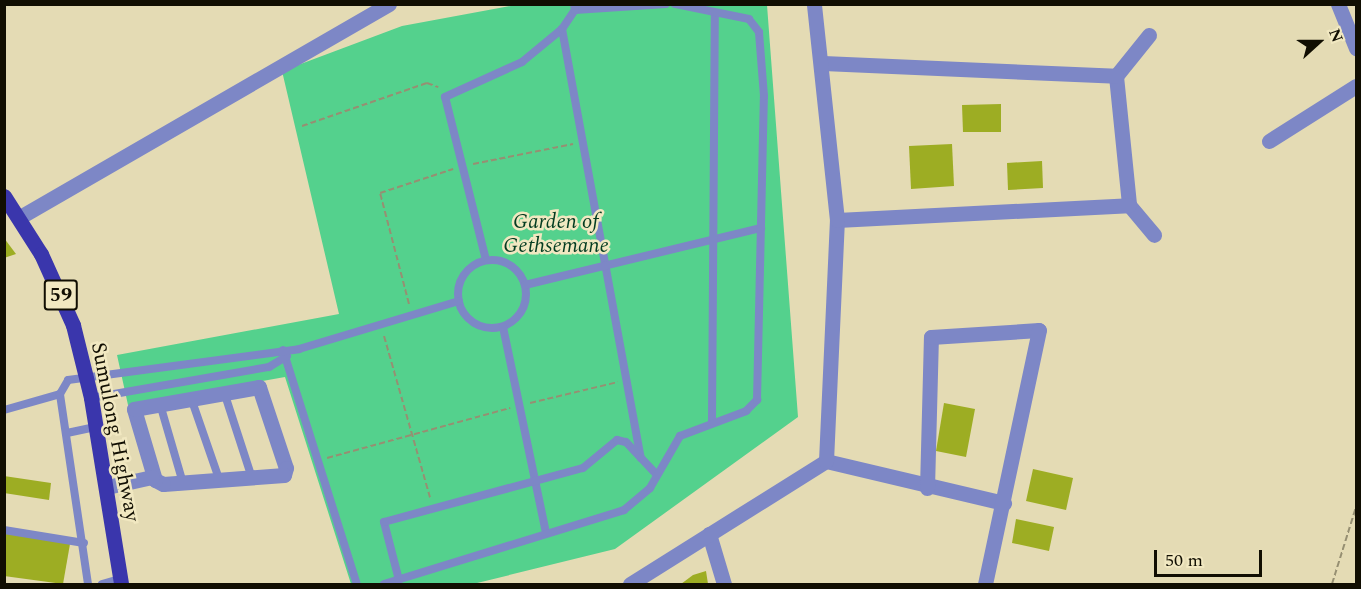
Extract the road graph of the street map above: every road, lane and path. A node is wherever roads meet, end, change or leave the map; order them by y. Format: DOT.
graph roads {
  1 [pos="389,4"];
  2 [pos="666,4"];
  3 [pos="675,4"];
  4 [pos="814,4"];
  5 [pos="1338,4"];
  6 [pos="575,7"];
  7 [pos="715,14"];
  8 [pos="562,29"];
  9 [pos="1149,35"];
  10 [pos="1356,48"];
  11 [pos="823,63"];
  12 [pos="1116,76"];
  13 [pos="1356,87"];
  14 [pos="447,93"];
  15 [pos="302,126"];
  16 [pos="1269,141"];
  17 [pos="582,143"];
  18 [pos="460,167"];
  19 [pos="4,196"];
  20 [pos="1130,206"];
  21 [pos="20,217"];
  22 [pos="837,220"];
  23 [pos="761,228"];
  24 [pos="1154,235"];
  25 [pos="713,239"];
  26 [pos="486,260"];
  27 [pos="604,266"];
  28 [pos="525,285"];
  29 [pos="459,301"];
  30 [pos="411,315"];
  31 [pos="381,324"];
  32 [pos="503,327"];
  33 [pos="284,354"];
  34 [pos="87,378"];
  35 [pos="626,380"];
  36 [pos="224,392"];
  37 [pos="60,394"];
  38 [pos="91,398"];
  39 [pos="191,398"];
  40 [pos="160,404"];
  41 [pos="520,406"];
  42 [pos="4,410"];
  43 [pos="712,421"];
  44 [pos="96,427"];
  45 [pos="67,434"];
  46 [pos="412,434"];
  47 [pos="641,458"];
  48 [pos="317,461"];
  49 [pos="826,461"];
  50 [pos="657,475"];
  51 [pos="152,477"];
  52 [pos="252,478"];
  53 [pos="219,479"];
  54 [pos="536,480"];
  55 [pos="183,483"];
  56 [pos="106,488"];
  57 [pos="927,488"];
  58 [pos="1004,503"];
  59 [pos="433,507"];
  60 [pos="1356,507"];
  61 [pos="4,530"];
  62 [pos="546,534"];
  63 [pos="709,534"];
  64 [pos="84,543"];
  65 [pos="399,580"];
  66 [pos="121,582"];
  67 [pos="88,585"];
  68 [pos="102,585"];
  69 [pos="357,585"];
  70 [pos="384,585"];
  71 [pos="630,585"];
  72 [pos="724,585"];
  73 [pos="985,585"];
  74 [pos="1332,585"];
  1 -- 21 [label="street"];
  2 -- 6 [label="lane"];
  3 -- 7 [label="lane"];
  4 -- 11 [label="street"];
  5 -- 10 [label="street"];
  6 -- 8 [label="lane"];
  7 -- 23 [label="lane"];
  7 -- 25 [label="lane"];
  8 -- 14 [label="lane"];
  8 -- 17 [label="lane"];
  9 -- 12 [label="street"];
  11 -- 12 [label="street"];
  11 -- 22 [label="street"];
  12 -- 20 [label="street"];
  13 -- 16 [label="street"];
  14 -- 15 [label="path"];
  14 -- 18 [label="lane"];
  17 -- 18 [label="path"];
  17 -- 27 [label="lane"];
  18 -- 26 [label="lane"];
  18 -- 30 [label="path"];
  19 -- 21 [label="main road, Sumulong Highway / 59"];
  20 -- 22 [label="street"];
  20 -- 24 [label="street"];
  21 -- 34 [label="main road, Sumulong Highway / 59"];
  22 -- 49 [label="street"];
  23 -- 25 [label="lane"];
  23 -- 43 [label="lane"];
  25 -- 27 [label="lane"];
  25 -- 43 [label="lane"];
  26 -- 28 [label="lane"];
  26 -- 29 [label="lane"];
  27 -- 28 [label="lane"];
  27 -- 35 [label="lane"];
  28 -- 32 [label="lane"];
  29 -- 30 [label="lane"];
  29 -- 32 [label="lane"];
  30 -- 31 [label="lane"];
  31 -- 33 [label="lane"];
  31 -- 46 [label="path"];
  32 -- 41 [label="lane"];
  33 -- 34 [label="lane"];
  33 -- 38 [label="lane"];
  33 -- 48 [label="lane"];
  34 -- 37 [label="lane"];
  34 -- 38 [label="main road, Sumulong Highway / 59"];
  35 -- 41 [label="path"];
  35 -- 47 [label="lane"];
  36 -- 39 [label="street"];
  36 -- 52 [label="lane"];
  36 -- 52 [label="street"];
  37 -- 42 [label="lane"];
  37 -- 45 [label="lane"];
  38 -- 44 [label="main road, Sumulong Highway / 59"];
  39 -- 40 [label="street"];
  39 -- 53 [label="lane"];
  40 -- 51 [label="street"];
  40 -- 55 [label="lane"];
  41 -- 46 [label="path"];
  41 -- 54 [label="lane"];
  43 -- 50 [label="lane"];
  44 -- 45 [label="lane"];
  44 -- 56 [label="main road, Sumulong Highway / 59"];
  45 -- 64 [label="lane"];
  46 -- 48 [label="path"];
  46 -- 59 [label="path"];
  47 -- 50 [label="lane"];
  47 -- 54 [label="lane"];
  48 -- 69 [label="lane"];
  49 -- 57 [label="street"];
  49 -- 63 [label="street"];
  50 -- 62 [label="lane"];
  51 -- 55 [label="street"];
  51 -- 56 [label="street"];
  52 -- 53 [label="street"];
  53 -- 55 [label="street"];
  54 -- 59 [label="lane"];
  54 -- 62 [label="lane"];
  56 -- 66 [label="main road, Sumulong Highway / 59"];
  57 -- 58 [label="street"];
  57 -- 58 [label="street"];
  58 -- 73 [label="street"];
  59 -- 65 [label="lane"];
  60 -- 74 [label="path"];
  61 -- 64 [label="lane"];
  62 -- 65 [label="lane"];
  63 -- 71 [label="street"];
  63 -- 72 [label="street"];
  64 -- 67 [label="lane"];
  65 -- 70 [label="lane"];
  66 -- 68 [label="lane"];
}
